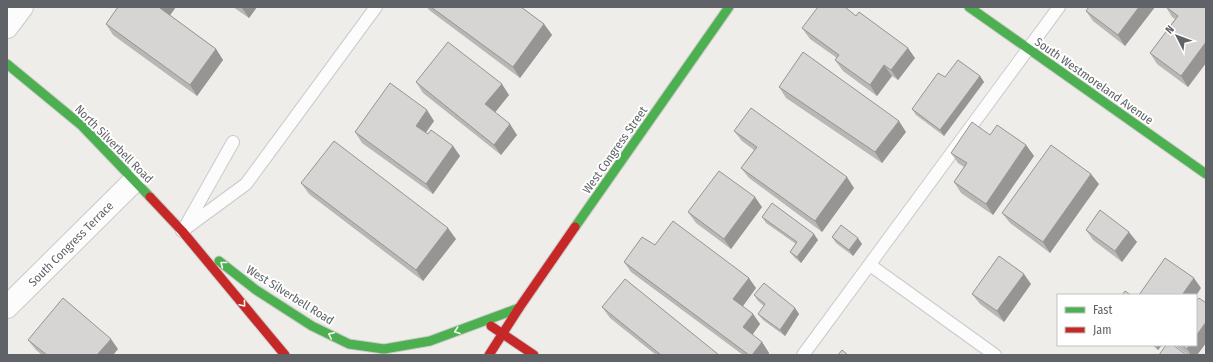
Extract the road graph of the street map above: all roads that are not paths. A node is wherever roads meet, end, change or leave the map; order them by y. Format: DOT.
graph roads {
  1 [pos="22,7"];
  2 [pos="376,7"];
  3 [pos="729,7"];
  4 [pos="969,7"];
  5 [pos="1059,7"];
  6 [pos="7,27"];
  7 [pos="1029,50"];
  8 [pos="7,64"];
  9 [pos="233,142"];
  10 [pos="1206,174"];
  11 [pos="134,181"];
  12 [pos="182,231"];
  13 [pos="870,265"];
  14 [pos="7,307"];
  15 [pos="519,308"];
  16 [pos="483,321"];
  17 [pos="503,333"];
  18 [pos="285,355"];
  19 [pos="489,355"];
  20 [pos="534,355"];
  21 [pos="803,355"];
  22 [pos="995,355"];
  1 -- 6 [label="street"];
  2 -- 12 [label="lane"];
  3 -- 15 [label="main road, West Congress Street"];
  4 -- 7 [label="main road, South Westmoreland Avenue"];
  5 -- 7 [label="lane"];
  7 -- 10 [label="main road, South Westmoreland Avenue"];
  7 -- 13 [label="lane"];
  8 -- 11 [label="main road, North Silverbell Road"];
  9 -- 12 [label="lane"];
  11 -- 12 [label="main road, North Silverbell Road"];
  11 -- 14 [label="street, South Congress Terrace"];
  16 -- 12 [label="main road, West Silverbell Road, one-way"];
  12 -- 18 [label="main road, one-way"];
  13 -- 21 [label="lane"];
  13 -- 22 [label="lane"];
  15 -- 16 [label="main road, West Silverbell Road"];
  15 -- 17 [label="main road"];
  16 -- 17 [label="main road"];
  17 -- 19 [label="main road"];
  17 -- 20 [label="main road"];
}
